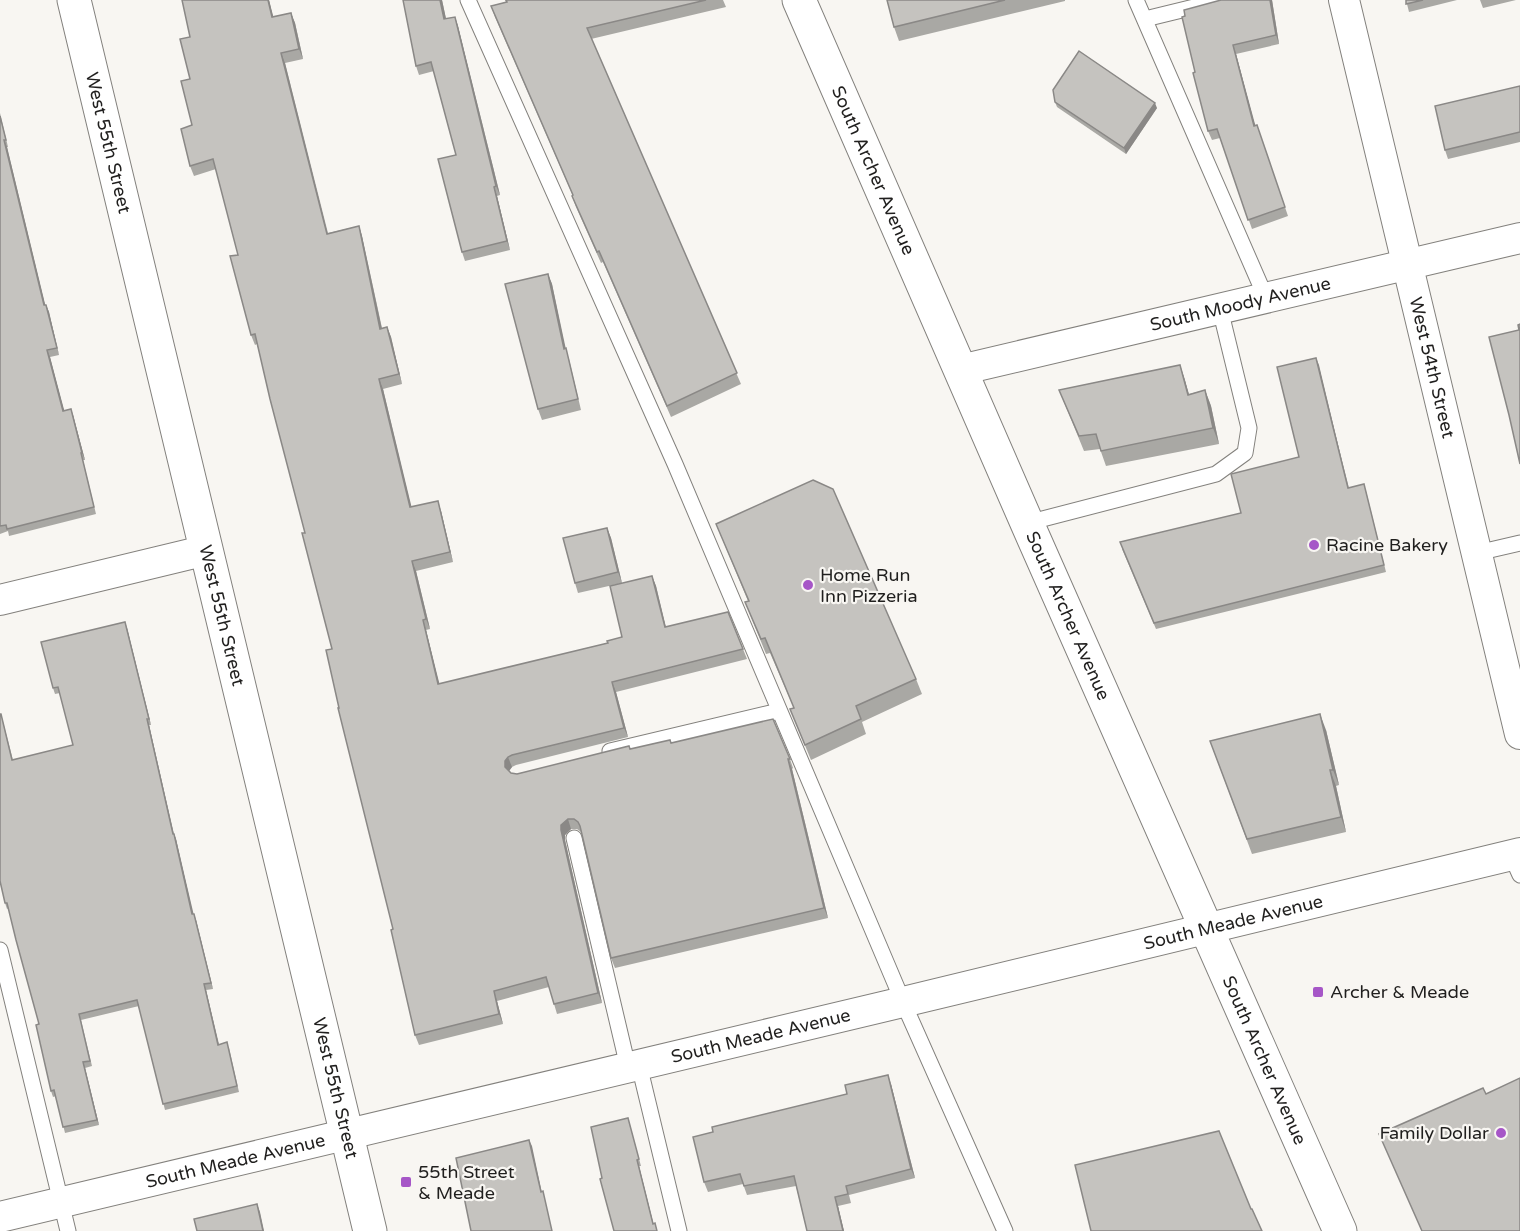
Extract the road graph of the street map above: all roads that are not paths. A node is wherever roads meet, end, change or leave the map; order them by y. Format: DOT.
graph roads {
  1 [pos="74,0"];
  2 [pos="468,0"];
  3 [pos="799,0"];
  4 [pos="1136,0"];
  5 [pos="1224,0"];
  6 [pos="1344,0"];
  7 [pos="1145,19"];
  8 [pos="1520,238"];
  9 [pos="1408,265"];
  10 [pos="1266,298"];
  11 [pos="1220,309"];
  12 [pos="960,370"];
  13 [pos="1027,523"];
  14 [pos="1520,543"];
  15 [pos="207,550"];
  16 [pos="1477,553"];
  17 [pos="0,600"];
  18 [pos="779,711"];
  19 [pos="1520,734"];
  20 [pos="598,754"];
  21 [pos="574,838"];
  22 [pos="1517,861"];
  23 [pos="1206,928"];
  24 [pos="0,950"];
  25 [pos="903,1002"];
  26 [pos="634,1066"];
  27 [pos="347,1134"];
  28 [pos="0,1217"];
  29 [pos="64,1217"];
  30 [pos="370,1231"];
  31 [pos="679,1231"];
  32 [pos="1005,1231"];
  33 [pos="1340,1231"];
  1 -- 15 [label="main road, West 55th Street"];
  2 -- 18 [label="lane"];
  3 -- 12 [label="main road, South Archer Avenue"];
  4 -- 7 [label="lane"];
  5 -- 7 [label="lane"];
  6 -- 9 [label="street, West 54th Street"];
  7 -- 10 [label="lane"];
  8 -- 9 [label="street, South Moody Avenue"];
  9 -- 10 [label="street, South Moody Avenue"];
  9 -- 16 [label="street, West 54th Street"];
  10 -- 11 [label="street, South Moody Avenue"];
  11 -- 12 [label="street, South Moody Avenue"];
  11 -- 13 [label="lane"];
  12 -- 13 [label="main road, South Archer Avenue"];
  13 -- 23 [label="main road, South Archer Avenue"];
  14 -- 16 [label="lane"];
  15 -- 17 [label="street"];
  15 -- 27 [label="main road, West 55th Street"];
  16 -- 19 [label="street, West 54th Street"];
  18 -- 20 [label="lane"];
  18 -- 25 [label="lane"];
  21 -- 26 [label="lane"];
  22 -- 23 [label="street, South Meade Avenue"];
  23 -- 25 [label="street, South Meade Avenue"];
  23 -- 33 [label="main road, South Archer Avenue"];
  24 -- 29 [label="lane"];
  25 -- 26 [label="street, South Meade Avenue"];
  25 -- 32 [label="lane"];
  26 -- 27 [label="street, South Meade Avenue"];
  26 -- 31 [label="lane"];
  27 -- 29 [label="street, South Meade Avenue"];
  27 -- 30 [label="main road, West 55th Street"];
  28 -- 29 [label="street, South Meade Avenue"];
}
